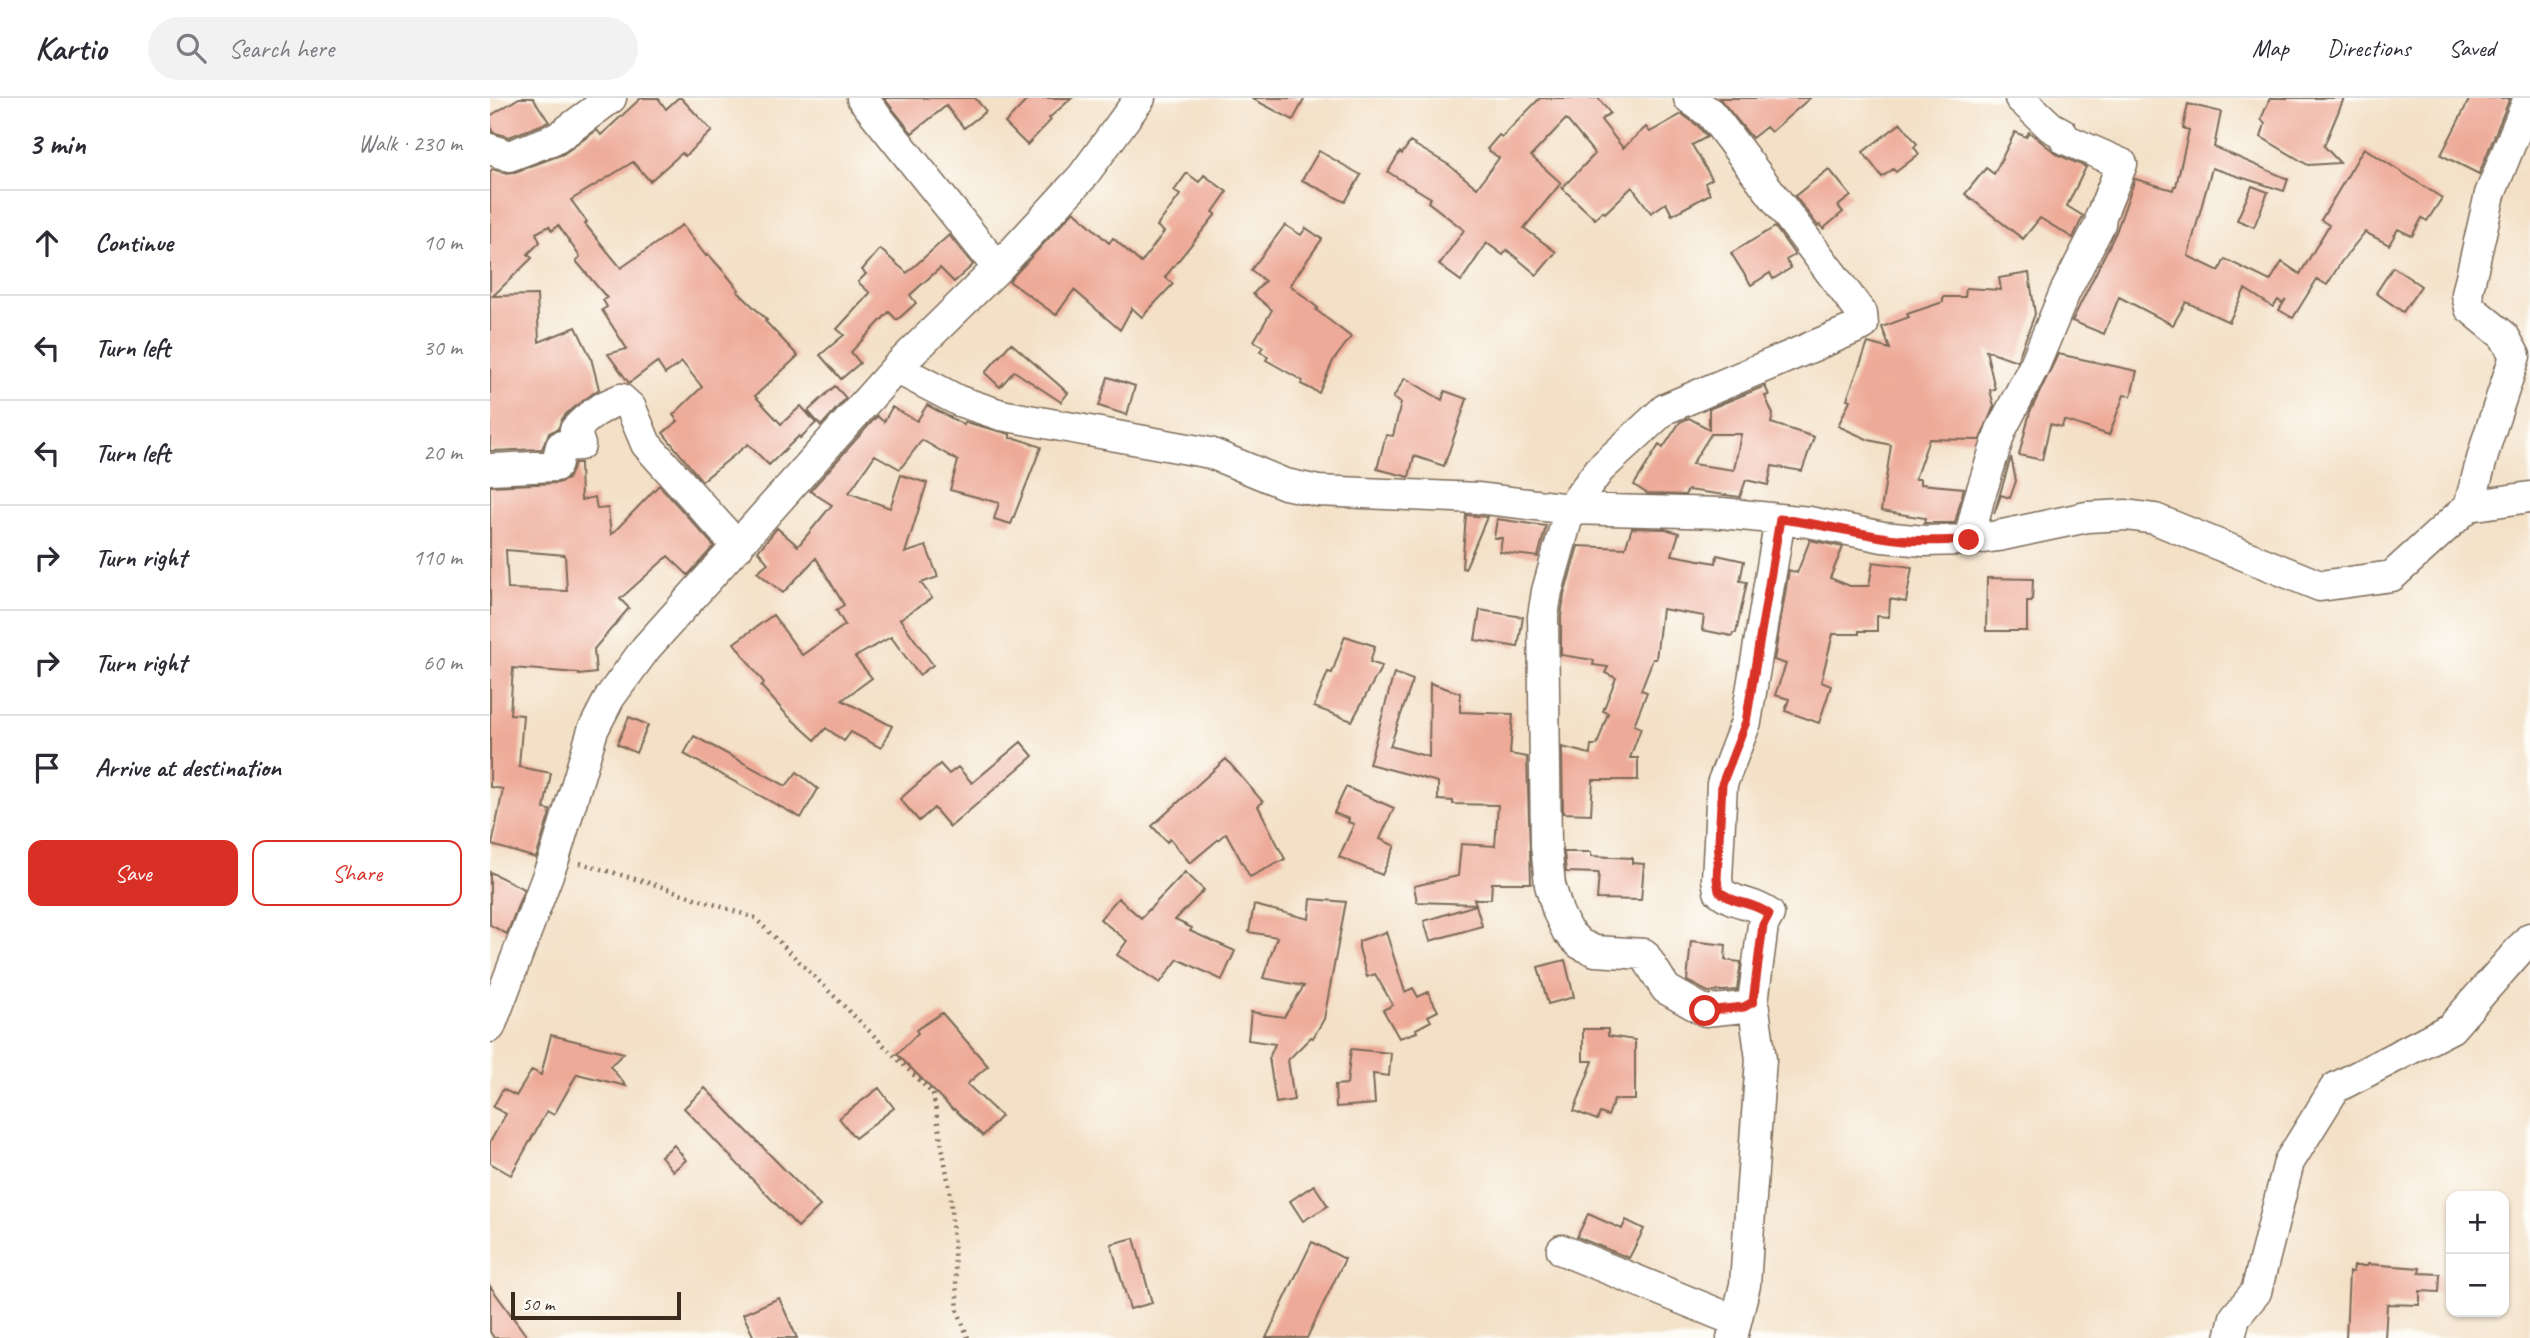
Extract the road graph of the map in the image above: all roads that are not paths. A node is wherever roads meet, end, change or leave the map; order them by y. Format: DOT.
graph roads {
  1 [pos="611,98"];
  2 [pos="862,98"];
  3 [pos="1140,98"];
  4 [pos="1689,98"];
  5 [pos="2020,98"];
  6 [pos="2529,98"];
  7 [pos="490,149"];
  8 [pos="998,268"];
  9 [pos="2517,335"];
  10 [pos="896,368"];
  11 [pos="490,469"];
  12 [pos="2530,497"];
  13 [pos="2469,506"];
  14 [pos="1570,509"];
  15 [pos="1780,519"];
  16 [pos="1969,540"];
  17 [pos="738,547"];
  18 [pos="2530,938"];
  19 [pos="1753,1002"];
  20 [pos="490,1027"];
  21 [pos="1562,1250"];
  22 [pos="1734,1330"];
  23 [pos="2230,1338"];
  1 -- 7 [label="street"];
  2 -- 8 [label="street"];
  3 -- 8 [label="street"];
  4 -- 14 [label="street"];
  5 -- 16 [label="street"];
  6 -- 9 [label="street"];
  8 -- 10 [label="street"];
  9 -- 13 [label="street"];
  10 -- 14 [label="street"];
  10 -- 17 [label="street"];
  11 -- 17 [label="street"];
  12 -- 13 [label="street"];
  13 -- 16 [label="street"];
  14 -- 15 [label="street"];
  14 -- 19 [label="street"];
  15 -- 16 [label="street"];
  15 -- 19 [label="street"];
  17 -- 20 [label="street"];
  18 -- 23 [label="street"];
  19 -- 22 [label="street"];
  21 -- 22 [label="street"];
}
